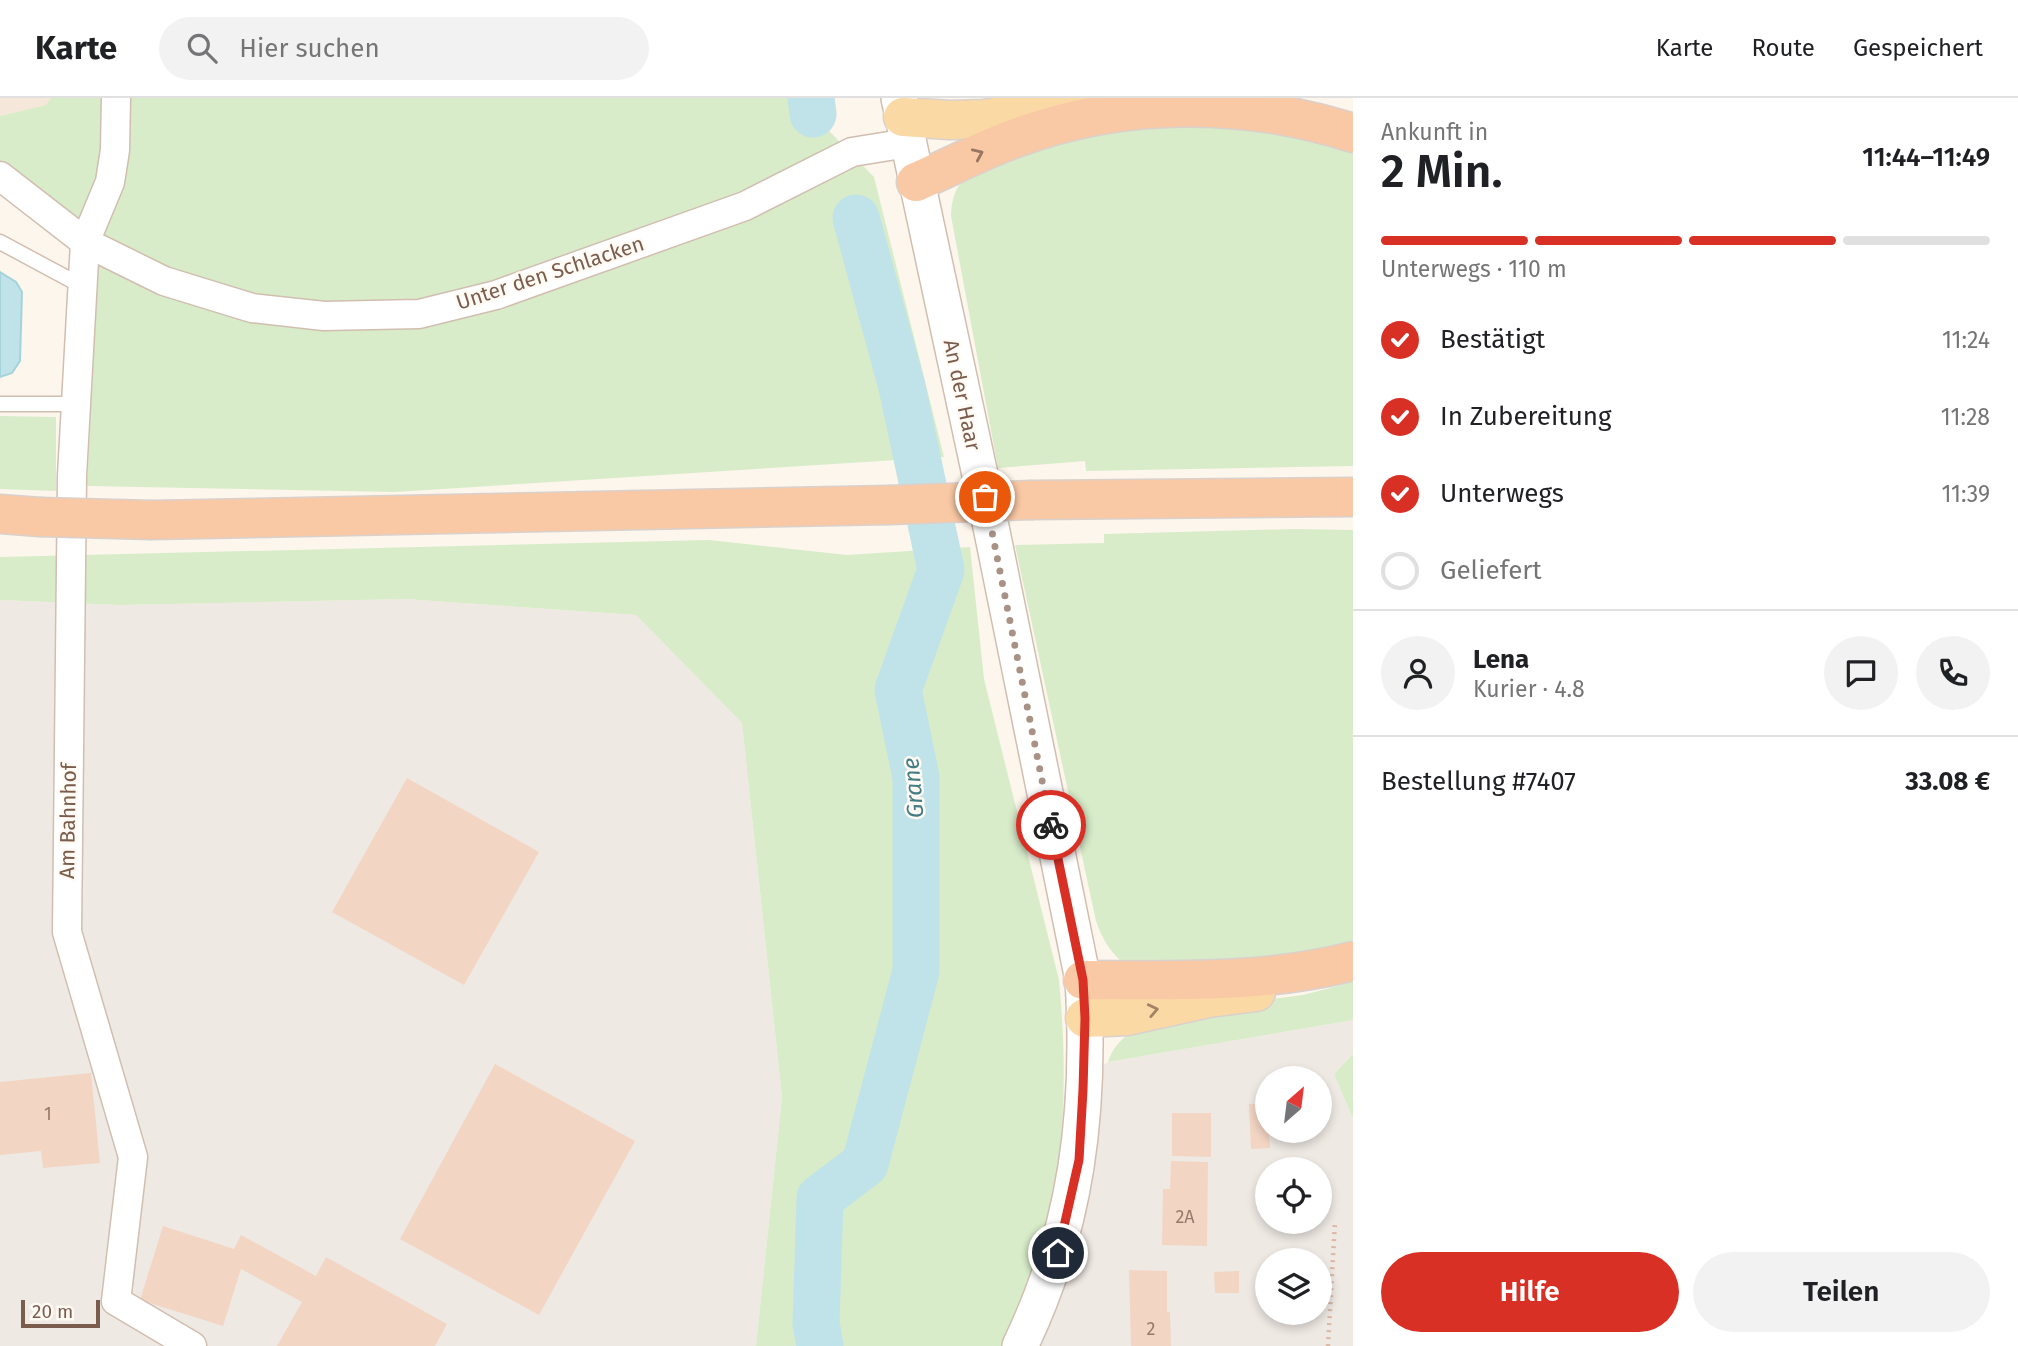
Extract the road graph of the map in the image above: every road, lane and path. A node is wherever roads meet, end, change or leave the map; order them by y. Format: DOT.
graph roads {
  1 [pos="116,98"];
  2 [pos="1107,98"];
  3 [pos="1265,98"];
  4 [pos="903,119"];
  5 [pos="1353,119"];
  6 [pos="1353,133"];
  7 [pos="0,176"];
  8 [pos="916,182"];
  9 [pos="0,242"];
  10 [pos="85,242"];
  11 [pos="82,286"];
  12 [pos="0,404"];
  13 [pos="76,404"];
  14 [pos="1353,486"];
  15 [pos="1314,497"];
  16 [pos="1353,497"];
  17 [pos="1353,507"];
  18 [pos="0,514"];
  19 [pos="1353,961"];
  20 [pos="1353,974"];
  21 [pos="1083,980"];
  22 [pos="1085,1018"];
  23 [pos="1335,1222"];
  24 [pos="192,1346"];
  25 [pos="1020,1346"];
  26 [pos="1328,1346"];
  1 -- 10 [label="street, Am Bahnhof"];
  2 -- 4 [label="main road"];
  3 -- 5 [label="main road"];
  4 -- 8 [label="street, An der Haar"];
  4 -- 10 [label="street, Unter den Schlacken"];
  8 -- 6 [label="highway, one-way"];
  7 -- 10 [label="street, Unter den Schlacken"];
  8 -- 21 [label="street, An der Haar"];
  9 -- 11 [label="lane"];
  10 -- 11 [label="street, Am Bahnhof"];
  11 -- 13 [label="street, Am Bahnhof"];
  12 -- 13 [label="lane"];
  13 -- 24 [label="street, Am Bahnhof"];
  14 -- 15 [label="highway"];
  15 -- 16 [label="highway"];
  15 -- 17 [label="highway"];
  15 -- 18 [label="highway, bridge"];
  19 -- 21 [label="highway"];
  22 -- 20 [label="main road, one-way"];
  21 -- 22 [label="street, An der Haar"];
  22 -- 25 [label="street, An der Haar"];
  23 -- 26 [label="path"];
}
